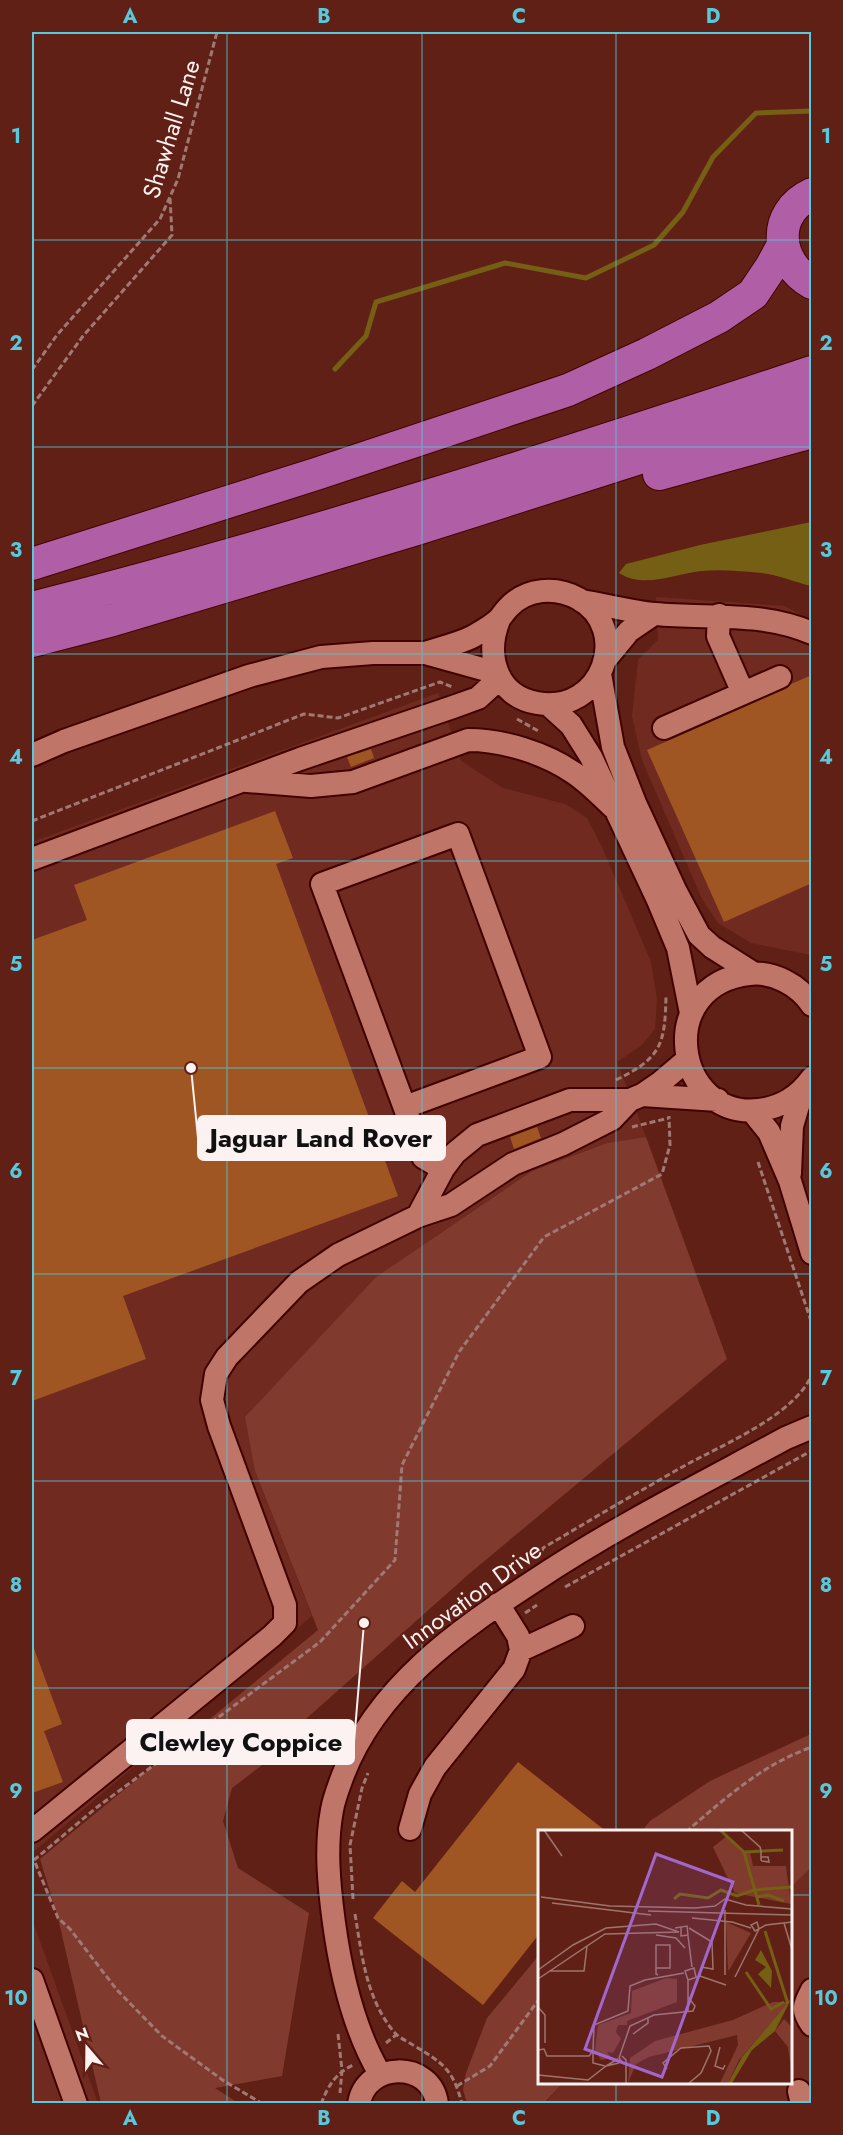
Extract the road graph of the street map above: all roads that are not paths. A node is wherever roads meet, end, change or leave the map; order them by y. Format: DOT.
graph roads {
  1 [pos="812,194"];
  2 [pos="783,245"];
  3 [pos="812,283"];
  4 [pos="812,372"];
  5 [pos="812,403"];
  6 [pos="812,432"];
  7 [pos="417,529"];
  8 [pos="32,564"];
  9 [pos="582,601"];
  10 [pos="32,608"];
  11 [pos="654,614"];
  12 [pos="719,615"];
  13 [pos="498,620"];
  14 [pos="812,633"];
  15 [pos="32,641"];
  16 [pos="424,653"];
  17 [pos="603,667"];
  18 [pos="499,675"];
  19 [pos="780,677"];
  20 [pos="743,693"];
  21 [pos="549,705"];
  22 [pos="664,728"];
  23 [pos="32,755"];
  24 [pos="242,781"];
  25 [pos="616,810"];
  26 [pos="32,859"];
  27 [pos="753,973"];
  28 [pos="807,996"];
  29 [pos="691,1013"];
  30 [pos="687,1060"];
  31 [pos="807,1084"];
  32 [pos="636,1098"];
  33 [pos="718,1100"];
  34 [pos="405,1107"];
  35 [pos="752,1111"];
  36 [pos="443,1169"];
  37 [pos="790,1181"];
  38 [pos="418,1216"];
  39 [pos="812,1253"];
  40 [pos="812,1414"];
  41 [pos="812,1427"];
  42 [pos="786,1438"];
  43 [pos="498,1604"];
  44 [pos="573,1626"];
  45 [pos="521,1650"];
  46 [pos="410,1830"];
  47 [pos="32,1831"];
  48 [pos="32,1980"];
  49 [pos="812,1990"];
  50 [pos="812,2025"];
  51 [pos="380,2074"];
  52 [pos="349,2100"];
  53 [pos="76,2103"];
  54 [pos="436,2103"];
  1 -- 2 [label="highway"];
  2 -- 3 [label="highway"];
  2 -- 8 [label="highway"];
  4 -- 10 [label="highway"];
  5 -- 7 [label="highway"];
  6 -- 7 [label="highway"];
  7 -- 15 [label="highway"];
  9 -- 11 [label="street"];
  9 -- 13 [label="street"];
  9 -- 17 [label="street"];
  11 -- 12 [label="street"];
  11 -- 17 [label="street"];
  12 -- 14 [label="street"];
  12 -- 20 [label="street"];
  13 -- 16 [label="street"];
  13 -- 18 [label="street"];
  16 -- 18 [label="street"];
  16 -- 23 [label="street"];
  17 -- 21 [label="street"];
  17 -- 27 [label="street"];
  18 -- 21 [label="street"];
  18 -- 24 [label="street"];
  19 -- 20 [label="street"];
  20 -- 22 [label="street"];
  21 -- 25 [label="street"];
  24 -- 25 [label="street"];
  24 -- 26 [label="street"];
  25 -- 29 [label="street"];
  27 -- 28 [label="street"];
  27 -- 29 [label="street"];
  29 -- 30 [label="street"];
  30 -- 32 [label="street"];
  30 -- 33 [label="street"];
  31 -- 35 [label="street"];
  31 -- 37 [label="street"];
  32 -- 33 [label="street"];
  32 -- 36 [label="street"];
  32 -- 38 [label="street"];
  33 -- 35 [label="street"];
  34 -- 34 [label="street"];
  34 -- 36 [label="street"];
  35 -- 37 [label="street"];
  36 -- 38 [label="street"];
  37 -- 39 [label="street"];
  38 -- 47 [label="street"];
  40 -- 42 [label="street, Innovation Drive"];
  41 -- 42 [label="street, Innovation Drive"];
  42 -- 43 [label="street, Innovation Drive"];
  43 -- 45 [label="street"];
  43 -- 51 [label="street, Innovation Drive"];
  44 -- 45 [label="street"];
  45 -- 46 [label="street"];
  48 -- 53 [label="street"];
  49 -- 50 [label="street"];
  51 -- 52 [label="street"];
  51 -- 54 [label="street"];
}
